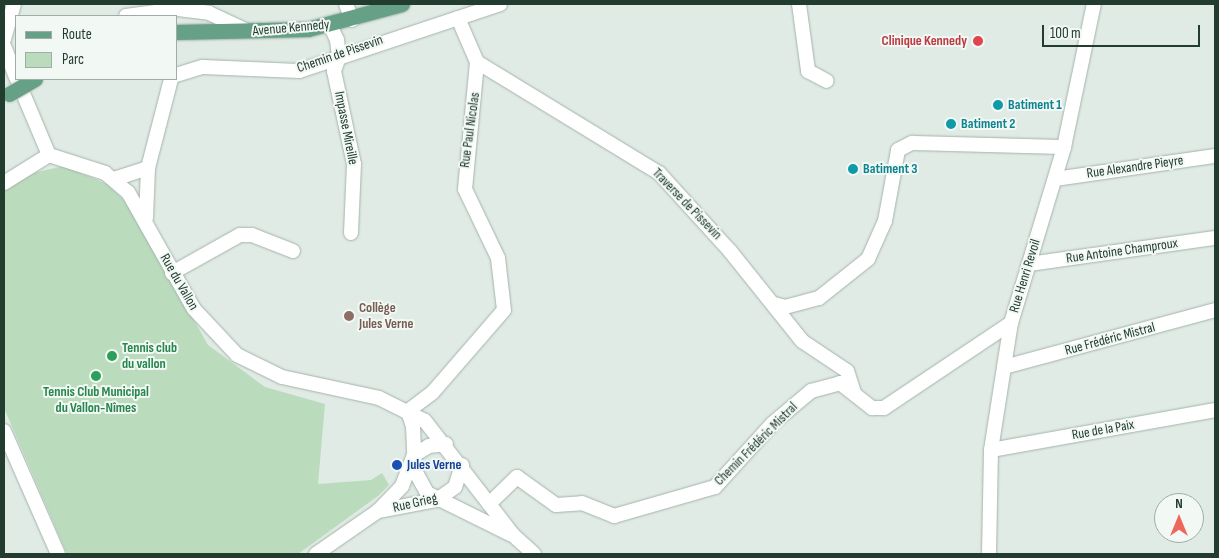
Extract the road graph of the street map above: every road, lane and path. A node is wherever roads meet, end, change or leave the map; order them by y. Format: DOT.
graph roads {
  1 [pos="14,4"];
  2 [pos="346,4"];
  3 [pos="402,4"];
  4 [pos="500,4"];
  5 [pos="800,4"];
  6 [pos="1094,4"];
  7 [pos="133,15"];
  8 [pos="458,18"];
  9 [pos="352,20"];
  10 [pos="330,25"];
  11 [pos="178,32"];
  12 [pos="247,32"];
  13 [pos="15,33"];
  14 [pos="4,40"];
  15 [pos="4,46"];
  16 [pos="339,57"];
  17 [pos="477,62"];
  18 [pos="15,73"];
  19 [pos="178,74"];
  20 [pos="18,80"];
  21 [pos="33,80"];
  22 [pos="171,80"];
  23 [pos="827,81"];
  24 [pos="6,95"];
  25 [pos="1064,147"];
  26 [pos="49,155"];
  27 [pos="1215,156"];
  28 [pos="148,168"];
  29 [pos="114,179"];
  30 [pos="1055,179"];
  31 [pos="4,183"];
  32 [pos="146,219"];
  33 [pos="351,233"];
  34 [pos="1215,238"];
  35 [pos="292,251"];
  36 [pos="1029,264"];
  37 [pos="172,273"];
  38 [pos="774,304"];
  39 [pos="1215,310"];
  40 [pos="1011,324"];
  41 [pos="1004,367"];
  42 [pos="432,392"];
  43 [pos="854,392"];
  44 [pos="1215,410"];
  45 [pos="408,411"];
  46 [pos="425,421"];
  47 [pos="4,431"];
  48 [pos="446,444"];
  49 [pos="991,450"];
  50 [pos="414,455"];
  51 [pos="462,465"];
  52 [pos="437,500"];
  53 [pos="490,504"];
  54 [pos="378,511"];
  55 [pos="513,535"];
  56 [pos="58,554"];
  57 [pos="316,554"];
  58 [pos="534,554"];
  59 [pos="989,554"];
  1 -- 14 [label="street"];
  2 -- 9 [label="street"];
  3 -- 9 [label="main road, Avenue Kennedy"];
  4 -- 8 [label="street, Chemin de Pissevin"];
  5 -- 23 [label="street"];
  6 -- 25 [label="street, Rue Henri Revoil"];
  7 -- 12 [label="street"];
  8 -- 16 [label="street, Chemin de Pissevin"];
  8 -- 17 [label="street, Rue Paul Nicolas"];
  9 -- 10 [label="main road, Avenue Kennedy"];
  10 -- 12 [label="main road, Avenue Kennedy"];
  10 -- 16 [label="street, Impasse Mireille"];
  11 -- 12 [label="main road, Avenue Kennedy"];
  13 -- 14 [label="street"];
  15 -- 18 [label="street"];
  16 -- 19 [label="street, Chemin de Pissevin"];
  16 -- 33 [label="street, Impasse Mireille"];
  17 -- 38 [label="street, Traverse de Pissevin"];
  17 -- 42 [label="street, Rue Paul Nicolas"];
  20 -- 26 [label="street"];
  21 -- 24 [label="main road, bridge"];
  22 -- 28 [label="street"];
  25 -- 30 [label="street, Rue Henri Revoil"];
  25 -- 38 [label="street"];
  26 -- 29 [label="street"];
  26 -- 31 [label="street"];
  27 -- 30 [label="street, Rue Alexandre Pieyre"];
  28 -- 29 [label="street"];
  28 -- 32 [label="street"];
  29 -- 32 [label="street, Rue du Vallon"];
  30 -- 36 [label="street, Rue Henri Revoil"];
  32 -- 37 [label="street, Rue du Vallon"];
  34 -- 36 [label="street, Rue Antoine Champroux"];
  35 -- 37 [label="street"];
  36 -- 40 [label="street, Rue Henri Revoil"];
  37 -- 45 [label="street, Rue du Vallon"];
  38 -- 43 [label="street, Traverse de Pissevin"];
  39 -- 41 [label="street, Rue Frédéric Mistral"];
  40 -- 41 [label="street, Rue Henri Revoil"];
  40 -- 43 [label="street, Chemin Frédéric Mistral"];
  41 -- 49 [label="street, Rue Henri Revoil"];
  42 -- 45 [label="street, Rue Paul Nicolas"];
  42 -- 46 [label="street, Rue Paul Nicolas"];
  43 -- 53 [label="street, Chemin Frédéric Mistral"];
  44 -- 49 [label="street, Rue de la Paix"];
  45 -- 46 [label="street, Rue du Vallon"];
  45 -- 50 [label="street, Rue du Vallon"];
  46 -- 48 [label="street, Rue du Vallon"];
  47 -- 56 [label="street"];
  48 -- 50 [label="street"];
  48 -- 51 [label="street, Rue du Vallon"];
  49 -- 59 [label="street, Rue Henri Revoil"];
  50 -- 52 [label="street, Rue du Vallon"];
  50 -- 54 [label="street, Rue Grieg"];
  51 -- 52 [label="street, Rue Grieg"];
  51 -- 53 [label="street, Rue du Vallon"];
  52 -- 54 [label="street, Rue Grieg"];
  52 -- 55 [label="street, Rue du Vallon"];
  53 -- 55 [label="street, Rue du Vallon"];
  54 -- 57 [label="street, Rue Grieg"];
  55 -- 58 [label="street, Rue du Vallon"];
}
